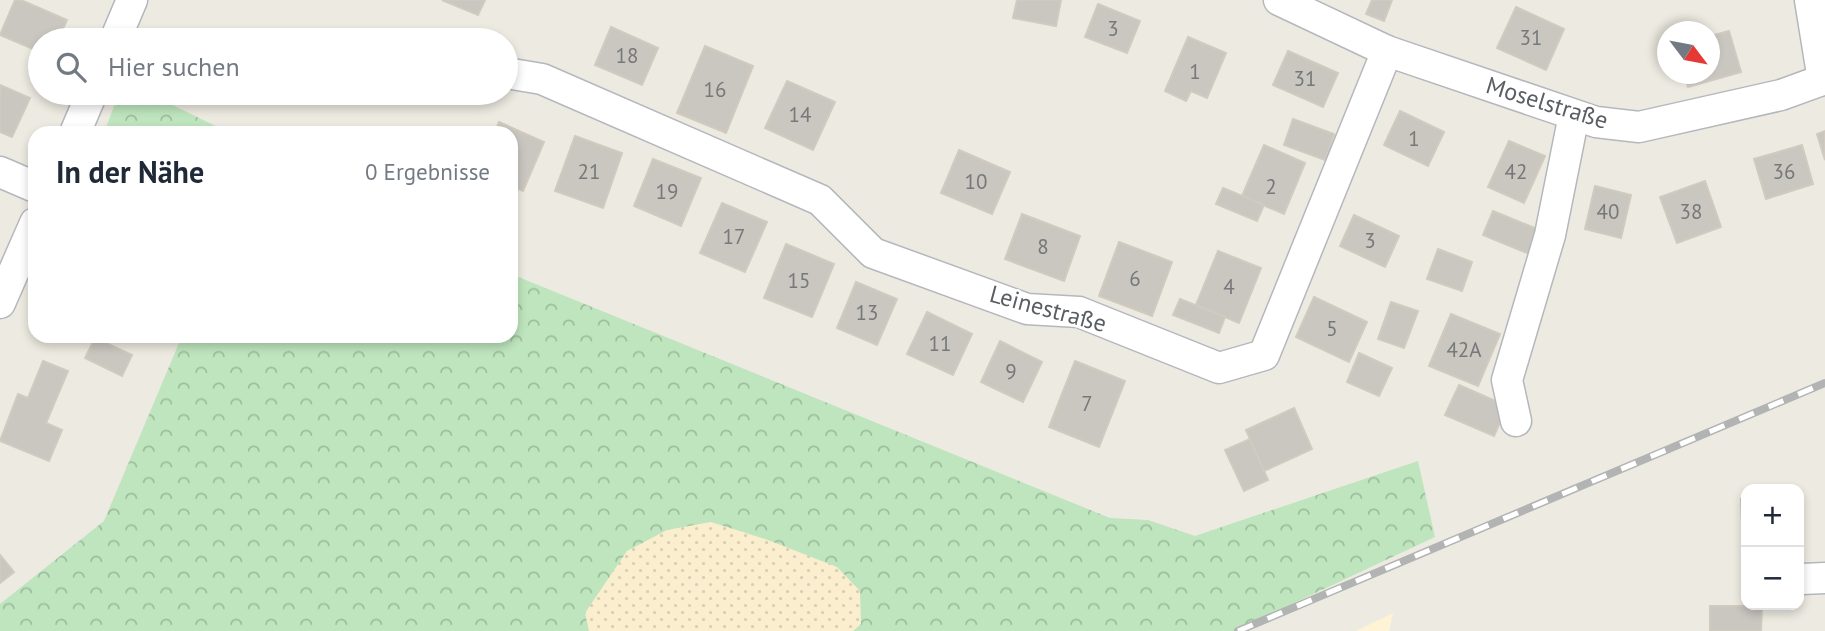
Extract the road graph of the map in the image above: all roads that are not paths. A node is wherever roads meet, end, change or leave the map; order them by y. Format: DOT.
graph roads {
  1 [pos="132,0"];
  2 [pos="1279,0"];
  3 [pos="1810,0"];
  4 [pos="120,28"];
  5 [pos="1387,51"];
  6 [pos="518,76"];
  7 [pos="1824,80"];
  8 [pos="87,105"];
  9 [pos="1574,115"];
  10 [pos="78,126"];
  11 [pos="0,172"];
  12 [pos="28,184"];
  13 [pos="28,239"];
  14 [pos="0,303"];
  15 [pos="1516,421"];
  1 -- 4 [label="street"];
  2 -- 5 [label="street, Moselstraße"];
  3 -- 7 [label="street"];
  5 -- 6 [label="street, Leinestraße"];
  5 -- 9 [label="street, Moselstraße"];
  7 -- 9 [label="street, Moselstraße"];
  8 -- 10 [label="street"];
  9 -- 15 [label="street"];
  11 -- 12 [label="street"];
  13 -- 14 [label="street"];
}
